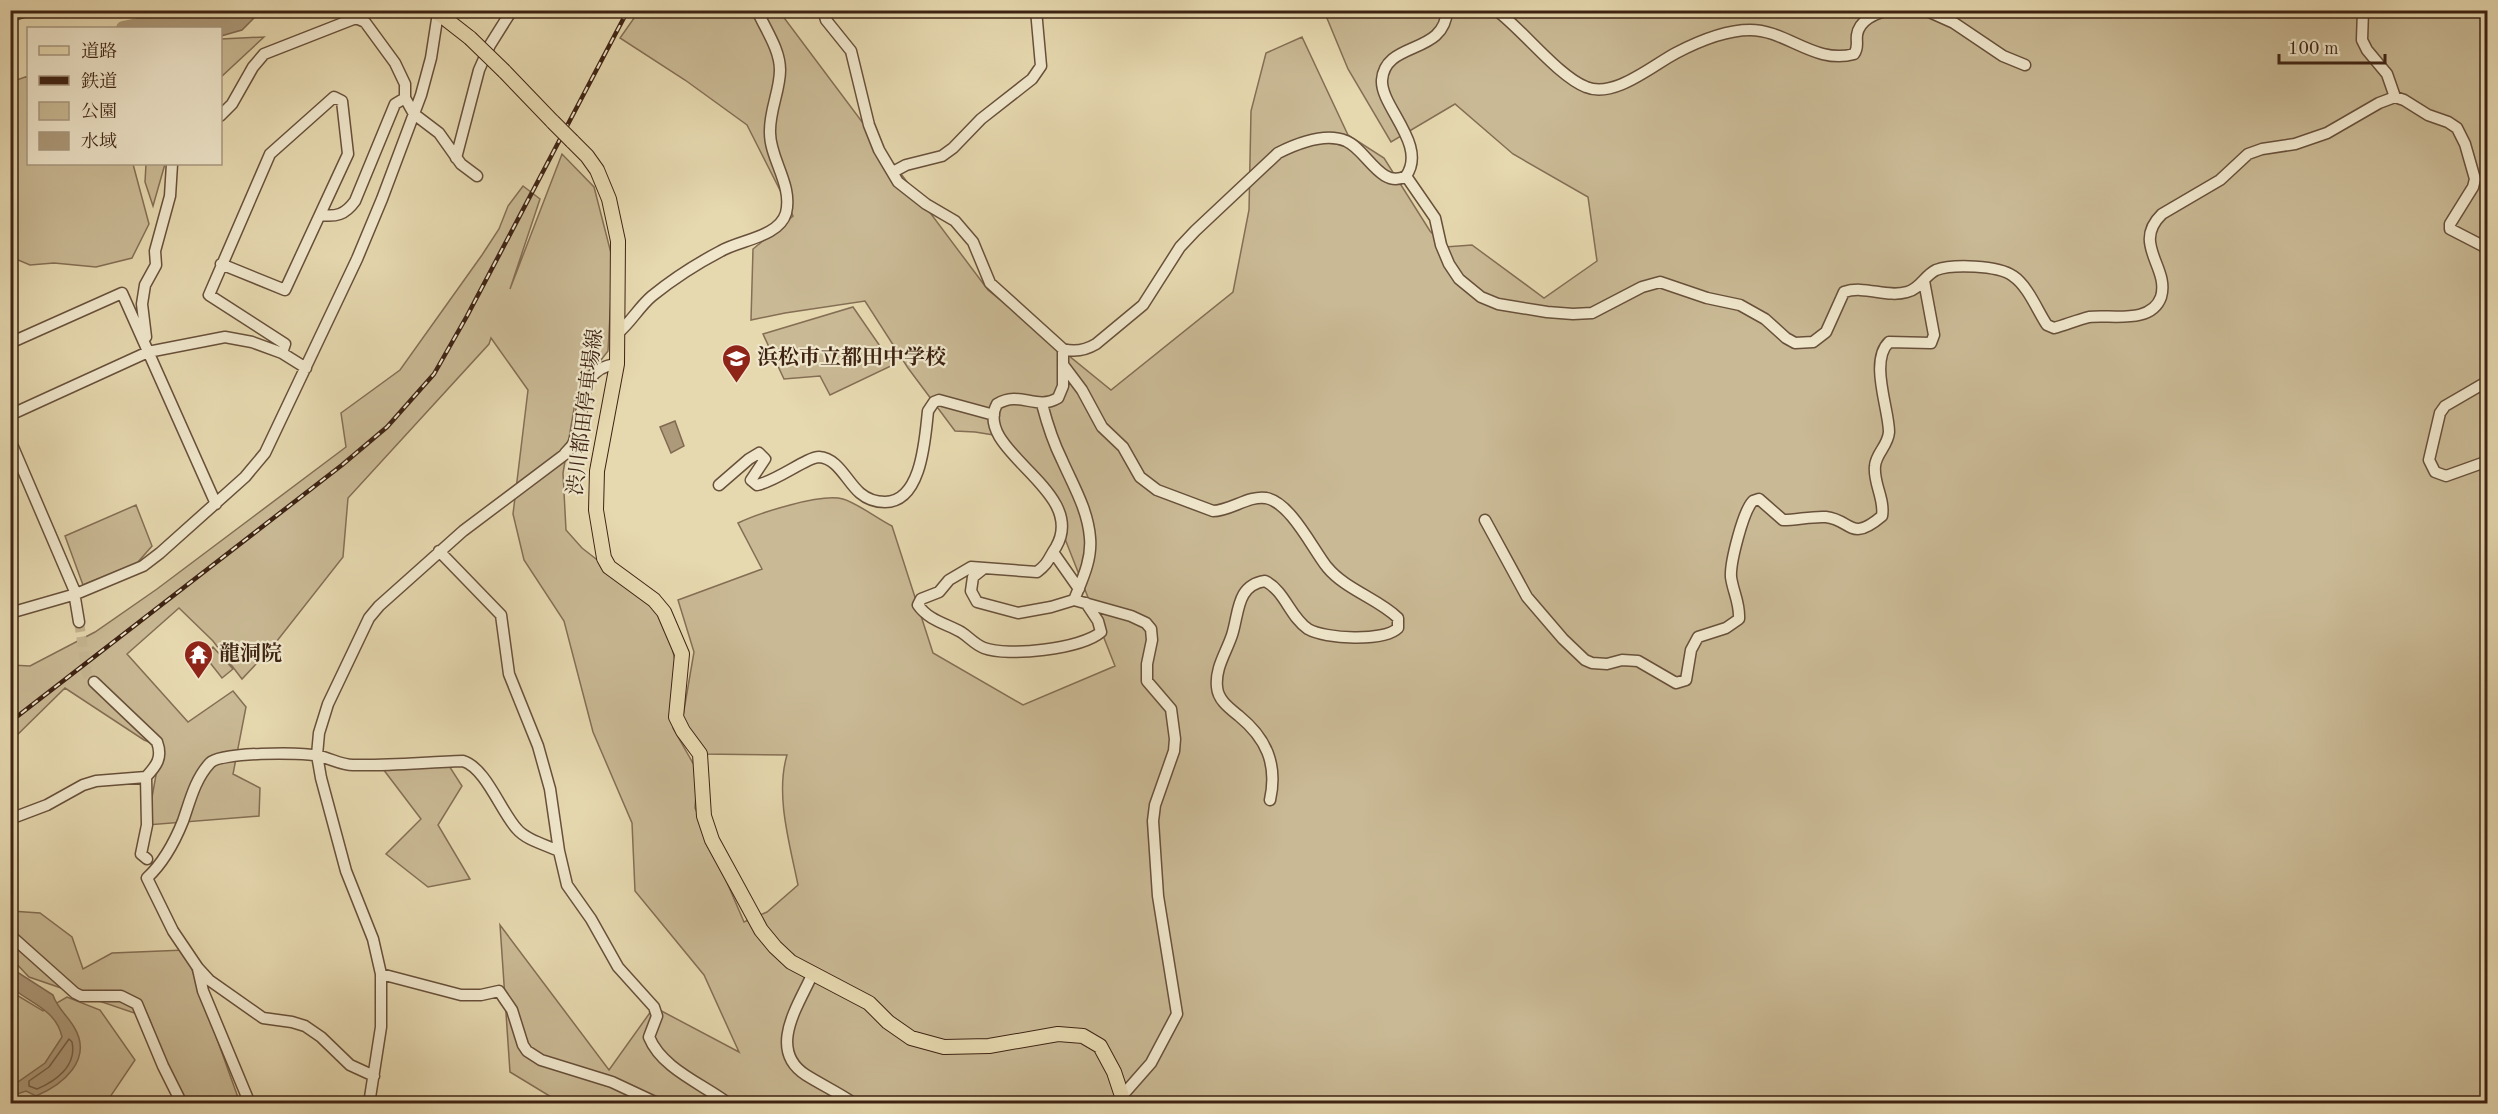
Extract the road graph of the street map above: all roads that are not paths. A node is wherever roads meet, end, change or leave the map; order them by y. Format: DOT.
graph roads {
  1 [pos="29,10"];
  2 [pos="512,10"];
  3 [pos="757,10"];
  4 [pos="823,10"];
  5 [pos="1036,10"];
  6 [pos="1447,10"];
  7 [pos="1496,10"];
  8 [pos="1887,10"];
  9 [pos="1924,10"];
  10 [pos="2363,10"];
  11 [pos="437,11"];
  12 [pos="10,16"];
  13 [pos="2025,65"];
  14 [pos="2395,97"];
  15 [pos="405,98"];
  16 [pos="222,114"];
  17 [pos="414,114"];
  18 [pos="456,158"];
  19 [pos="172,165"];
  20 [pos="893,172"];
  21 [pos="477,176"];
  22 [pos="1406,176"];
  23 [pos="320,215"];
  24 [pos="2487,252"];
  25 [pos="221,264"];
  26 [pos="1924,281"];
  27 [pos="618,333"];
  28 [pos="10,343"];
  29 [pos="1064,349"];
  30 [pos="148,352"];
  31 [pos="282,354"];
  32 [pos="617,364"];
  33 [pos="1064,366"];
  34 [pos="306,368"];
  35 [pos="2487,381"];
  36 [pos="1042,404"];
  37 [pos="10,415"];
  38 [pos="994,415"];
  39 [pos="10,440"];
  40 [pos="2487,461"];
  41 [pos="719,485"];
  42 [pos="216,504"];
  43 [pos="1485,520"];
  44 [pos="440,551"];
  45 [pos="1053,552"];
  46 [pos="983,569"];
  47 [pos="1079,588"];
  48 [pos="76,594"];
  49 [pos="1074,600"];
  50 [pos="1086,603"];
  51 [pos="10,613"];
  52 [pos="79,622"];
  53 [pos="94,682"];
  54 [pos="318,756"];
  55 [pos="146,777"];
  56 [pos="1270,800"];
  57 [pos="10,819"];
  58 [pos="558,851"];
  59 [pos="147,860"];
  60 [pos="10,935"];
  61 [pos="198,968"];
  62 [pos="381,974"];
  63 [pos="812,975"];
  64 [pos="374,1076"];
  65 [pos="1122,1100"];
  66 [pos="182,1104"];
  67 [pos="250,1104"];
  68 [pos="369,1104"];
  69 [pos="659,1104"];
  70 [pos="729,1104"];
  71 [pos="855,1104"];
  1 -- 12 [label="street"];
  2 -- 18 [label="street"];
  3 -- 27 [label="street"];
  4 -- 20 [label="street"];
  5 -- 20 [label="street"];
  6 -- 22 [label="street"];
  7 -- 8 [label="street"];
  9 -- 13 [label="street"];
  10 -- 14 [label="street"];
  11 -- 17 [label="street"];
  11 -- 27 [label="main road, 渋川都田停車場線, bridge"];
  14 -- 24 [label="street"];
  14 -- 26 [label="street"];
  15 -- 16 [label="street"];
  15 -- 17 [label="street"];
  15 -- 23 [label="street"];
  17 -- 18 [label="street"];
  17 -- 34 [label="street"];
  18 -- 21 [label="street"];
  19 -- 30 [label="street"];
  20 -- 29 [label="street"];
  22 -- 26 [label="street"];
  22 -- 29 [label="street"];
  23 -- 25 [label="street"];
  23 -- 25 [label="street"];
  25 -- 31 [label="street"];
  26 -- 43 [label="street"];
  27 -- 32 [label="main road, 渋川都田停車場線"];
  28 -- 30 [label="street"];
  29 -- 33 [label="street"];
  30 -- 31 [label="street"];
  30 -- 37 [label="street"];
  30 -- 42 [label="street"];
  31 -- 34 [label="street"];
  32 -- 44 [label="street"];
  32 -- 63 [label="main road, 渋川都田停車場線"];
  33 -- 36 [label="street"];
  33 -- 56 [label="street"];
  34 -- 42 [label="street"];
  35 -- 40 [label="street"];
  36 -- 38 [label="street"];
  36 -- 47 [label="street"];
  38 -- 41 [label="street"];
  38 -- 45 [label="street"];
  39 -- 48 [label="street"];
  42 -- 48 [label="street"];
  44 -- 54 [label="street"];
  44 -- 58 [label="street"];
  45 -- 46 [label="street"];
  45 -- 47 [label="street"];
  46 -- 49 [label="street"];
  46 -- 50 [label="street"];
  47 -- 49 [label="street"];
  48 -- 51 [label="street"];
  48 -- 52 [label="street"];
  49 -- 50 [label="street"];
  50 -- 65 [label="street"];
  53 -- 55 [label="street"];
  54 -- 58 [label="street"];
  54 -- 61 [label="street"];
  54 -- 62 [label="street"];
  55 -- 57 [label="street"];
  55 -- 59 [label="street"];
  58 -- 70 [label="street"];
  60 -- 66 [label="street"];
  61 -- 64 [label="street"];
  61 -- 67 [label="street"];
  62 -- 64 [label="street"];
  62 -- 69 [label="street"];
  63 -- 65 [label="main road, 渋川都田停車場線"];
  63 -- 71 [label="street"];
  64 -- 68 [label="street"];
}
